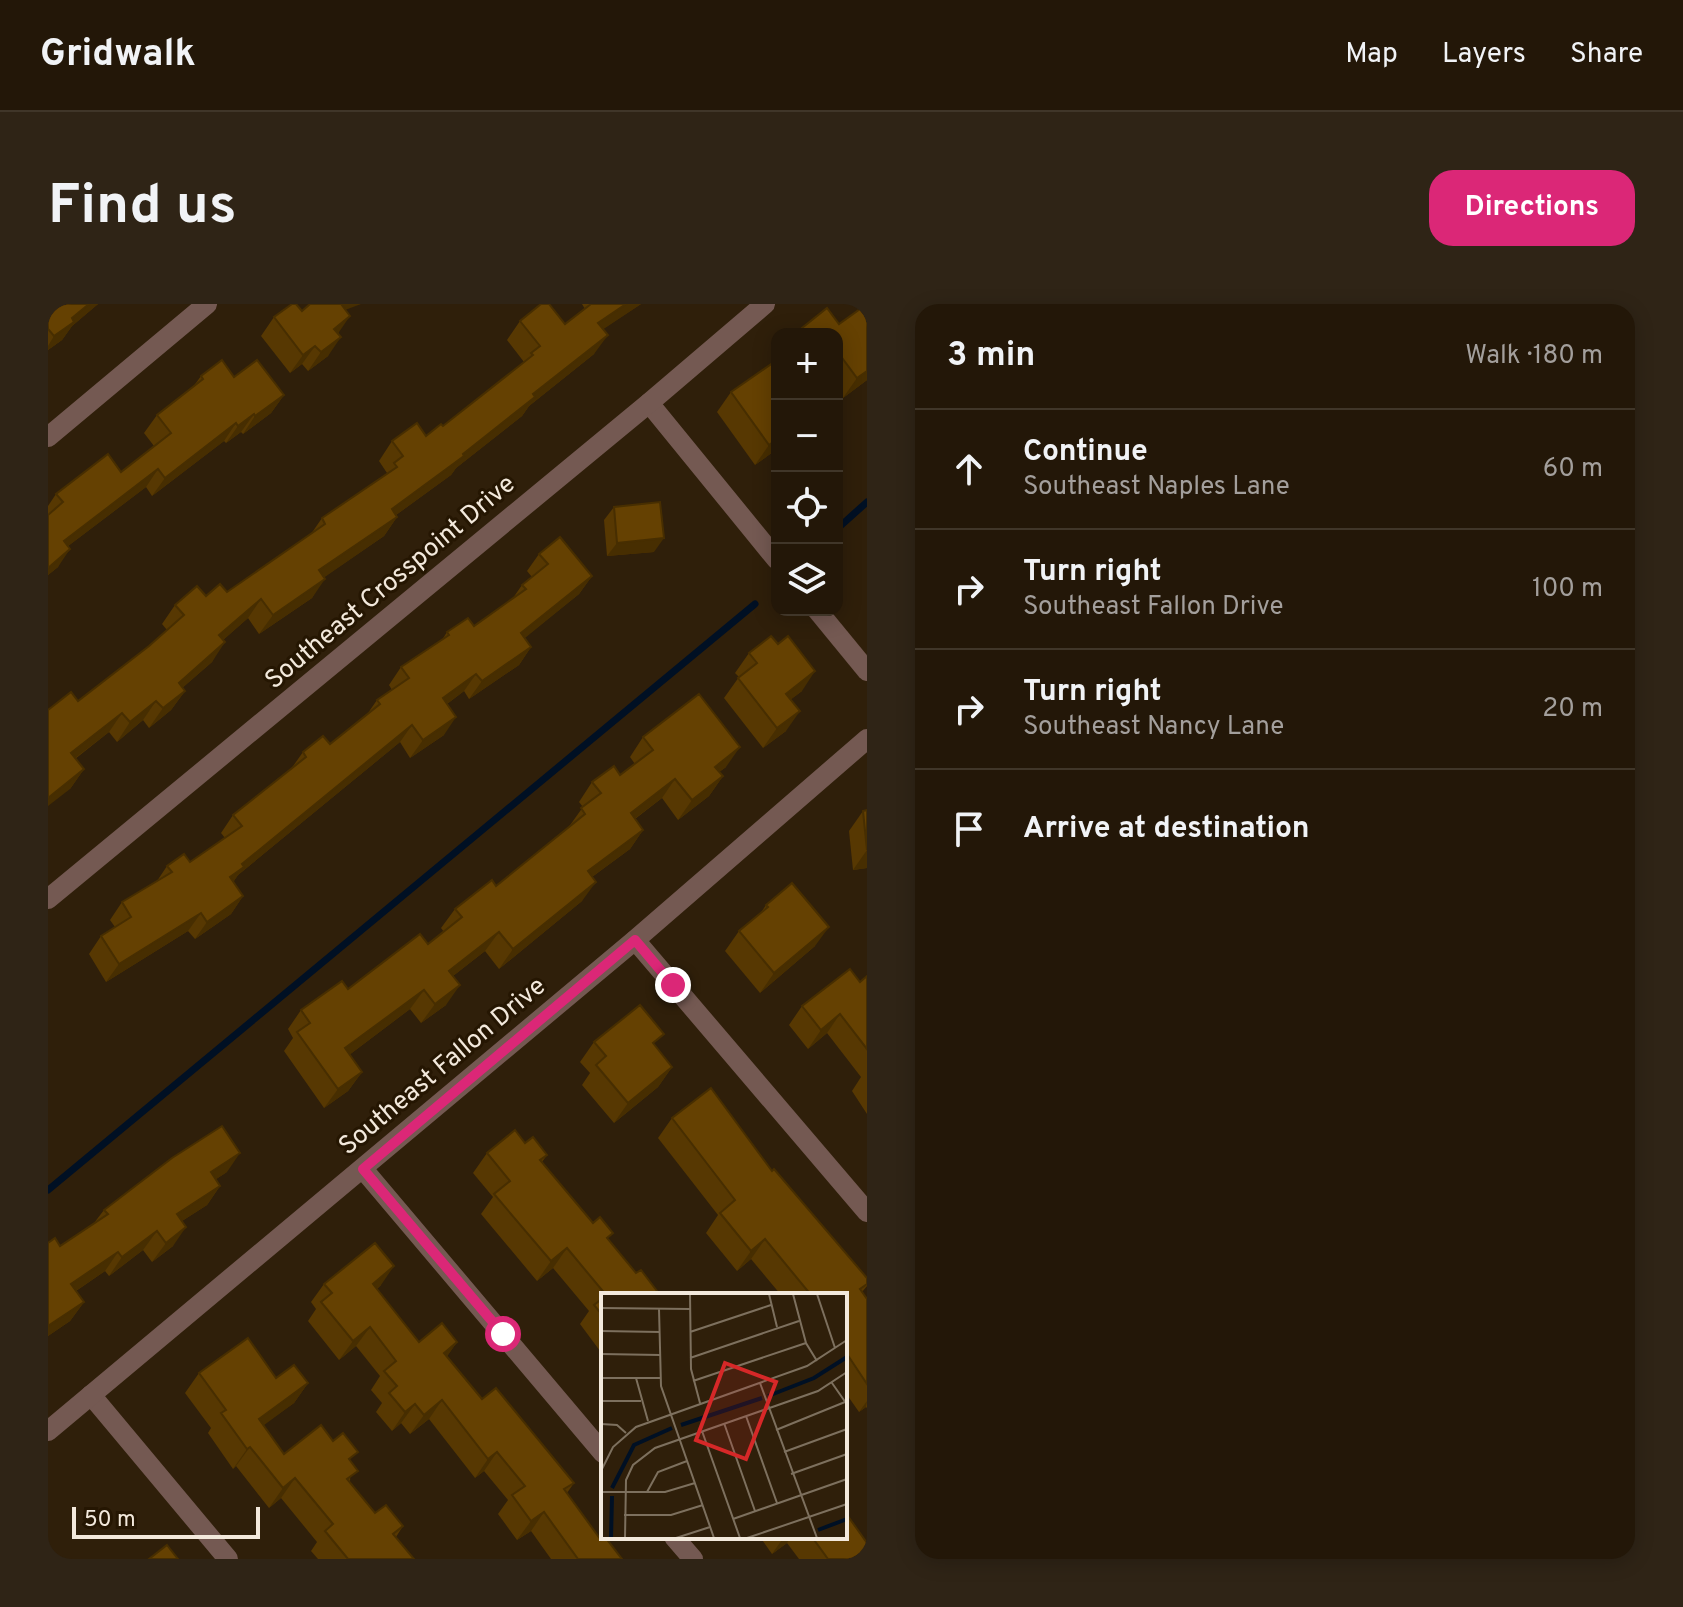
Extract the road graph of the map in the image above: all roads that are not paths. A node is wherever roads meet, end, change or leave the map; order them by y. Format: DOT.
graph roads {
  1 [pos="207,304"];
  2 [pos="765,304"];
  3 [pos="649,403"];
  4 [pos="48,437"];
  5 [pos="771,553"];
  6 [pos="822,616"];
  7 [pos="867,671"];
  8 [pos="867,739"];
  9 [pos="48,899"];
  10 [pos="635,940"];
  11 [pos="363,1169"];
  12 [pos="867,1212"];
  13 [pos="91,1395"];
  14 [pos="48,1431"];
  15 [pos="601,1451"];
  16 [pos="676,1539"];
  17 [pos="228,1559"];
  18 [pos="693,1559"];
  1 -- 4 [label="street"];
  2 -- 3 [label="street, Southeast Crosspoint Drive"];
  3 -- 5 [label="street"];
  3 -- 9 [label="street, Southeast Crosspoint Drive"];
  6 -- 7 [label="street"];
  8 -- 10 [label="street, Southeast Fallon Drive"];
  10 -- 11 [label="street, Southeast Fallon Drive"];
  10 -- 12 [label="street"];
  11 -- 13 [label="street, Southeast Fallon Drive"];
  11 -- 15 [label="street"];
  13 -- 14 [label="street, Southeast Fallon Drive"];
  13 -- 17 [label="street"];
  16 -- 18 [label="street"];
}
